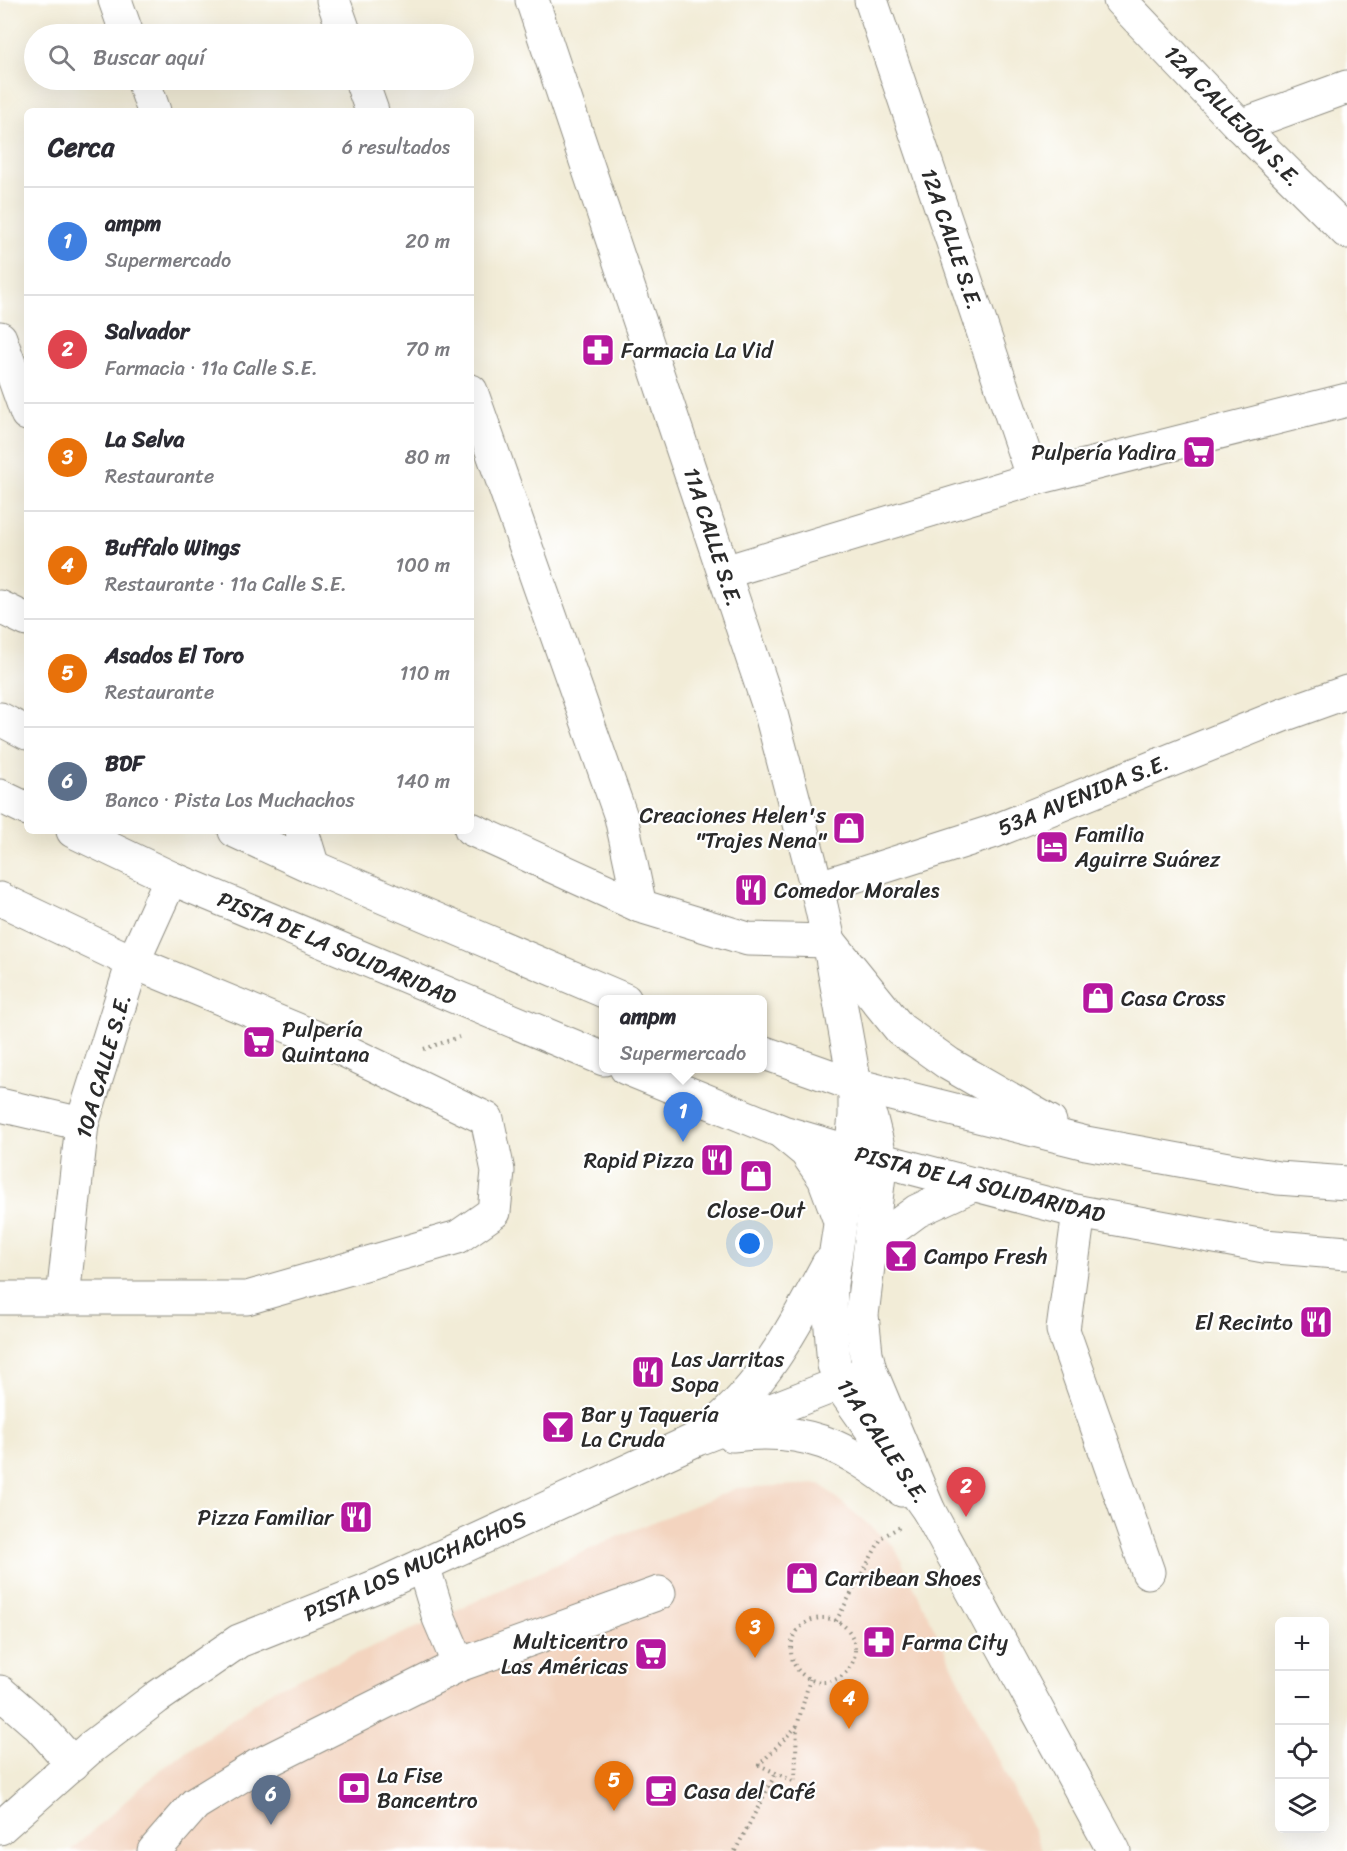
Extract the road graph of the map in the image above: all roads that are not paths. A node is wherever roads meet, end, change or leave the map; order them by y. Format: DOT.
graph roads {
  1 [pos="115,0"];
  2 [pos="333,0"];
  3 [pos="532,0"];
  4 [pos="871,0"];
  5 [pos="1120,0"];
  6 [pos="123,24"];
  7 [pos="341,24"];
  8 [pos="1347,87"];
  9 [pos="147,90"];
  10 [pos="365,90"];
  11 [pos="153,108"];
  12 [pos="371,108"];
  13 [pos="1240,126"];
  14 [pos="1347,232"];
  15 [pos="0,338"];
  16 [pos="474,400"];
  17 [pos="1347,400"];
  18 [pos="24,406"];
  19 [pos="1033,479"];
  20 [pos="725,572"];
  21 [pos="0,607"];
  22 [pos="24,619"];
  23 [pos="1347,692"];
  24 [pos="0,719"];
  25 [pos="24,731"];
  26 [pos="0,796"];
  27 [pos="24,808"];
  28 [pos="474,830"];
  29 [pos="79,834"];
  30 [pos="242,834"];
  31 [pos="303,834"];
  32 [pos="314,867"];
  33 [pos="171,878"];
  34 [pos="817,888"];
  35 [pos="0,899"];
  36 [pos="640,906"];
  37 [pos="829,941"];
  38 [pos="133,962"];
  39 [pos="616,995"];
  40 [pos="767,1054"];
  41 [pos="599,1057"];
  42 [pos="638,1073"];
  43 [pos="855,1086"];
  44 [pos="0,1105"];
  45 [pos="82,1124"];
  46 [pos="783,1132"];
  47 [pos="1086,1143"];
  48 [pos="866,1156"];
  49 [pos="1347,1182"];
  50 [pos="975,1184"];
  51 [pos="1078,1212"];
  52 [pos="837,1236"];
  53 [pos="871,1245"];
  54 [pos="1347,1253"];
  55 [pos="0,1298"];
  56 [pos="63,1298"];
  57 [pos="870,1370"];
  58 [pos="841,1383"];
  59 [pos="698,1439"];
  60 [pos="929,1510"];
  61 [pos="423,1565"];
  62 [pos="1148,1572"];
  63 [pos="659,1593"];
  64 [pos="459,1665"];
  65 [pos="0,1692"];
  66 [pos="73,1764"];
  67 [pos="0,1828"];
  68 [pos="153,1851"];
  69 [pos="1114,1851"];
  1 -- 6 [label="street"];
  2 -- 7 [label="street"];
  3 -- 20 [label="street, 11A CALLE S.E."];
  4 -- 19 [label="street, 12A CALLE S.E."];
  5 -- 13 [label="street, 12A CALLEJÓN S.E."];
  8 -- 13 [label="street"];
  9 -- 11 [label="street"];
  10 -- 12 [label="street"];
  13 -- 14 [label="street, 12A CALLEJÓN S.E."];
  15 -- 18 [label="street"];
  16 -- 36 [label="street"];
  17 -- 19 [label="street"];
  19 -- 20 [label="street"];
  20 -- 34 [label="street, 11A CALLE S.E."];
  21 -- 22 [label="street"];
  23 -- 34 [label="street, 53A AVENIDA S.E."];
  24 -- 25 [label="street"];
  26 -- 27 [label="street"];
  28 -- 36 [label="street"];
  29 -- 33 [label="street, PISTA DE LA SOLIDARIDAD"];
  30 -- 32 [label="street"];
  31 -- 32 [label="street"];
  32 -- 39 [label="street"];
  33 -- 38 [label="street, 10A CALLE S.E."];
  33 -- 41 [label="street, PISTA DE LA SOLIDARIDAD"];
  34 -- 37 [label="street, 11A CALLE S.E."];
  35 -- 38 [label="street"];
  36 -- 37 [label="street"];
  37 -- 43 [label="street, 11A CALLE S.E."];
  37 -- 47 [label="street"];
  38 -- 45 [label="street, 10A CALLE S.E."];
  38 -- 56 [label="street"];
  40 -- 43 [label="street"];
  42 -- 46 [label="street, PISTA DE LA SOLIDARIDAD"];
  43 -- 47 [label="street"];
  43 -- 48 [label="street, 11A CALLE S.E."];
  44 -- 45 [label="street"];
  45 -- 56 [label="street, 10A CALLE S.E."];
  46 -- 48 [label="street, PISTA DE LA SOLIDARIDAD"];
  46 -- 52 [label="street"];
  47 -- 49 [label="street"];
  48 -- 50 [label="street, PISTA DE LA SOLIDARIDAD"];
  48 -- 52 [label="street, 11A CALLE S.E."];
  48 -- 53 [label="street, 11A CALLE S.E."];
  50 -- 51 [label="street, PISTA DE LA SOLIDARIDAD"];
  50 -- 53 [label="street"];
  51 -- 54 [label="street, PISTA DE LA SOLIDARIDAD"];
  51 -- 62 [label="street"];
  52 -- 58 [label="street, 11A CALLE S.E."];
  52 -- 59 [label="street"];
  53 -- 57 [label="street, 11A CALLE S.E."];
  55 -- 56 [label="street"];
  57 -- 58 [label="street, PISTA LOS MUCHACHOS"];
  57 -- 60 [label="street, 11A CALLE S.E."];
  58 -- 59 [label="street, PISTA LOS MUCHACHOS"];
  58 -- 60 [label="street, 11A CALLE S.E."];
  59 -- 60 [label="street"];
  59 -- 61 [label="street, PISTA LOS MUCHACHOS"];
  60 -- 69 [label="street, 11A CALLE S.E."];
  61 -- 64 [label="street"];
  61 -- 66 [label="street, PISTA LOS MUCHACHOS"];
  63 -- 64 [label="street"];
  64 -- 68 [label="street"];
  65 -- 66 [label="street"];
  66 -- 67 [label="street, PISTA LOS MUCHACHOS"];
}
